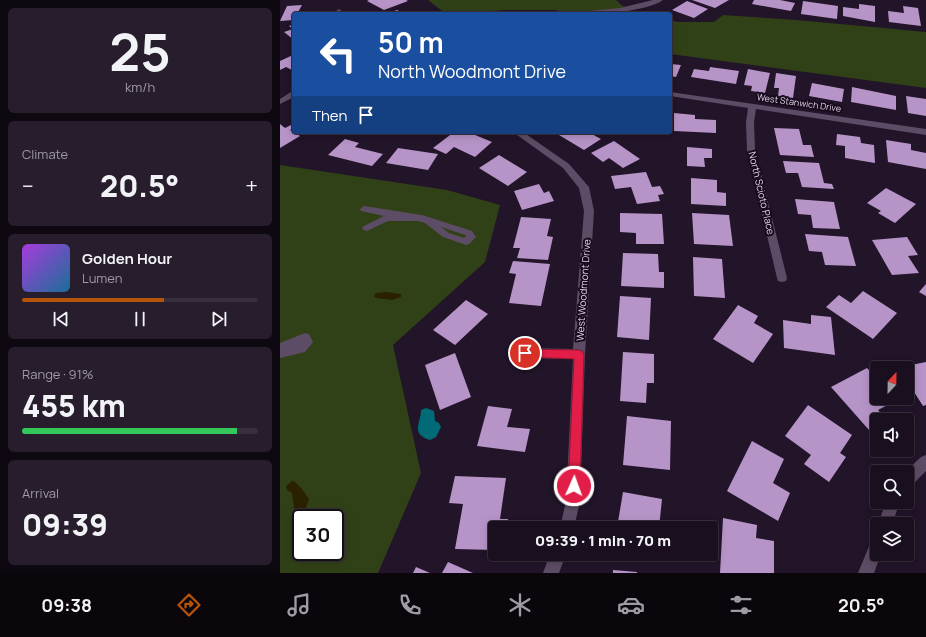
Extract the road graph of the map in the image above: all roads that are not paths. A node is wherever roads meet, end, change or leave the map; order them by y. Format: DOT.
graph roads {
  1 [pos="660,0"];
  2 [pos="613,12"];
  3 [pos="672,94"];
  4 [pos="292,95"];
  5 [pos="280,102"];
  6 [pos="752,107"];
  7 [pos="926,132"];
  8 [pos="520,134"];
  9 [pos="364,209"];
  10 [pos="367,228"];
  11 [pos="782,278"];
  12 [pos="280,348"];
  13 [pos="280,353"];
  14 [pos="525,353"];
  15 [pos="579,354"];
  16 [pos="926,462"];
  17 [pos="914,473"];
  18 [pos="569,521"];
  19 [pos="555,561"];
  20 [pos="871,561"];
  21 [pos="551,573"];
  22 [pos="866,573"];
  1 -- 2 [label="street"];
  3 -- 6 [label="street, West Stanwich Drive"];
  4 -- 5 [label="street"];
  6 -- 7 [label="street, West Stanwich Drive"];
  6 -- 11 [label="street, North Scioto Place"];
  8 -- 15 [label="street, West Woodmont Drive"];
  9 -- 10 [label="lane"];
  12 -- 13 [label="lane"];
  14 -- 15 [label="street"];
  15 -- 18 [label="street, West Woodmont Drive"];
  16 -- 17 [label="street"];
  19 -- 21 [label="street"];
  20 -- 22 [label="street"];
}
